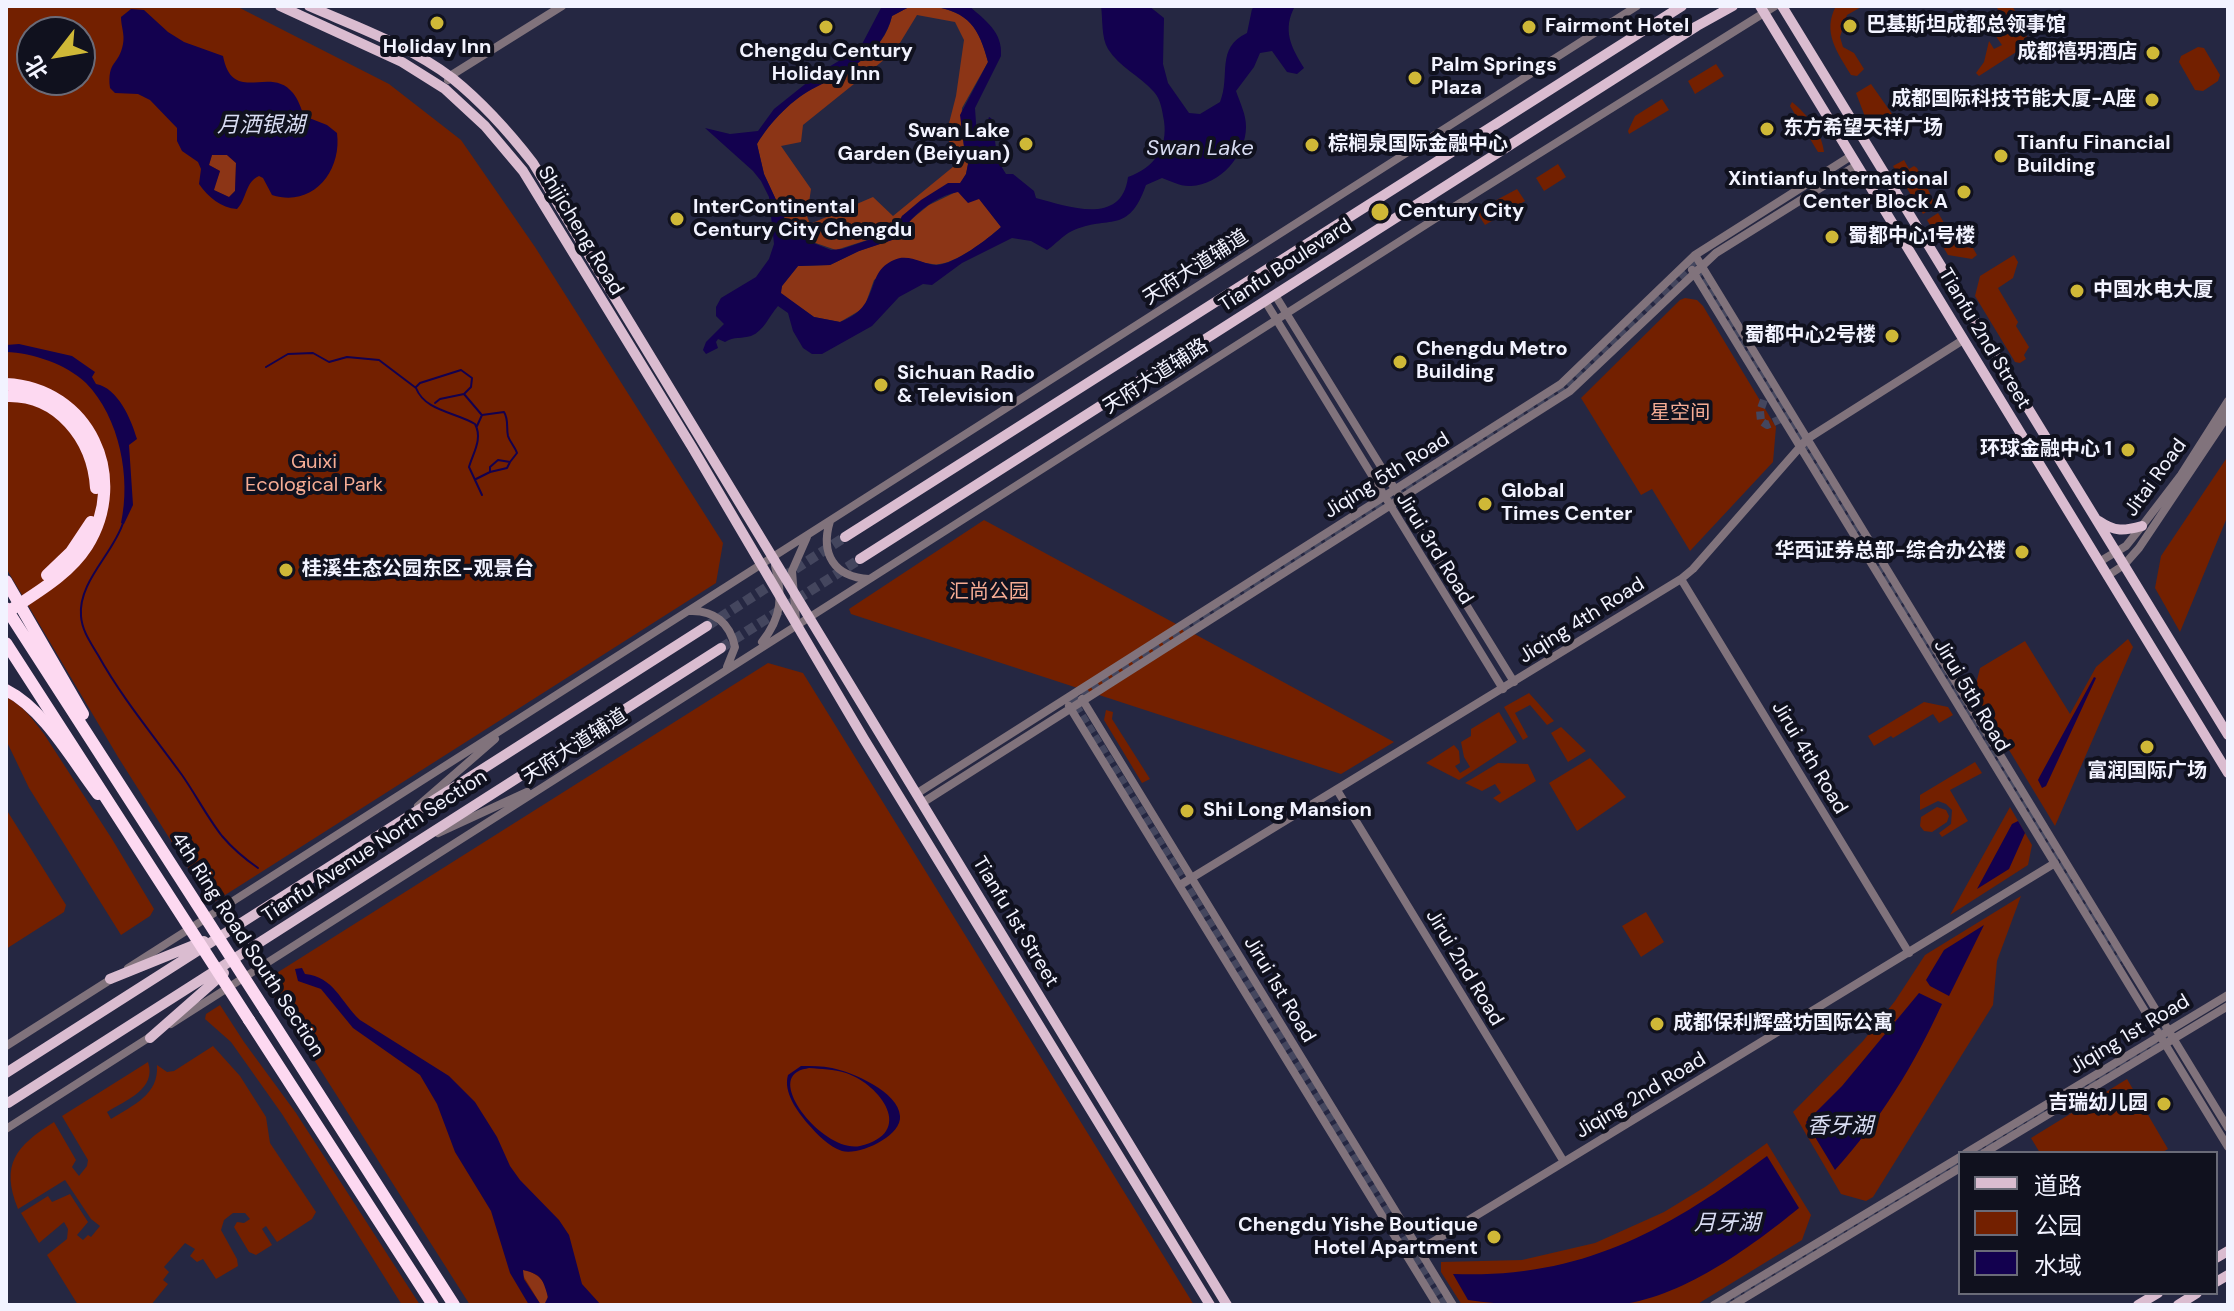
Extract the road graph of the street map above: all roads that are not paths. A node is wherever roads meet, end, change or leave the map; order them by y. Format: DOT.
graph roads {
  1 [pos="280,6"];
  2 [pos="309,6"];
  3 [pos="562,6"];
  4 [pos="1637,6"];
  5 [pos="1682,6"];
  6 [pos="1733,6"];
  7 [pos="1775,6"];
  8 [pos="1782,6"];
  9 [pos="1762,10"];
  10 [pos="450,76"];
  11 [pos="445,89"];
  12 [pos="1854,161"];
  13 [pos="1695,255"];
  14 [pos="1687,263"];
  15 [pos="1702,266"];
  16 [pos="1694,274"];
  17 [pos="1275,295"];
  18 [pos="1265,301"];
  19 [pos="1287,313"];
  20 [pos="1276,320"];
  21 [pos="1963,340"];
  22 [pos="6,384"];
  23 [pos="6,396"];
  24 [pos="2228,401"];
  25 [pos="2228,415"];
  26 [pos="1807,439"];
  27 [pos="1800,448"];
  28 [pos="1395,489"];
  29 [pos="1384,497"];
  30 [pos="1401,499"];
  31 [pos="1389,506"];
  32 [pos="2089,508"];
  33 [pos="831,520"];
  34 [pos="2142,526"];
  35 [pos="807,535"];
  36 [pos="845,537"];
  37 [pos="2117,552"];
  38 [pos="773,557"];
  39 [pos="860,559"];
  40 [pos="2099,562"];
  41 [pos="762,564"];
  42 [pos="2124,565"];
  43 [pos="2107,576"];
  44 [pos="869,579"];
  45 [pos="1681,579"];
  46 [pos="6,581"];
  47 [pos="792,590"];
  48 [pos="781,597"];
  49 [pos="6,608"];
  50 [pos="688,611"];
  51 [pos="809,617"];
  52 [pos="797,625"];
  53 [pos="707,626"];
  54 [pos="6,643"];
  55 [pos="721,648"];
  56 [pos="757,648"];
  57 [pos="724,671"];
  58 [pos="1514,682"];
  59 [pos="1503,689"];
  60 [pos="6,690"];
  61 [pos="1077,691"];
  62 [pos="1065,699"];
  63 [pos="1083,701"];
  64 [pos="1071,708"];
  65 [pos="517,720"];
  66 [pos="2228,735"];
  67 [pos="110,767"];
  68 [pos="2228,773"];
  69 [pos="553,780"];
  70 [pos="1337,790"];
  71 [pos="919,799"];
  72 [pos="401,821"];
  73 [pos="132,839"];
  74 [pos="415,843"];
  75 [pos="2055,863"];
  76 [pos="1192,878"];
  77 [pos="1180,885"];
  78 [pos="235,927"];
  79 [pos="249,949"];
  80 [pos="1909,953"];
  81 [pos="110,979"];
  82 [pos="2228,995"];
  83 [pos="2228,1006"];
  84 [pos="2167,1037"];
  85 [pos="150,1038"];
  86 [pos="6,1046"];
  87 [pos="6,1073"];
  88 [pos="8,1103"];
  89 [pos="2228,1128"];
  90 [pos="6,1129"];
  91 [pos="2228,1147"];
  92 [pos="1969,1151"];
  93 [pos="1987,1151"];
  94 [pos="1958,1158"];
  95 [pos="1564,1162"];
  96 [pos="1958,1169"];
  97 [pos="1419,1249"];
  98 [pos="1408,1257"];
  99 [pos="433,1305"];
  100 [pos="454,1305"];
  101 [pos="1210,1305"];
  102 [pos="1227,1305"];
  103 [pos="1437,1305"];
  104 [pos="1453,1305"];
  105 [pos="1714,1305"];
  106 [pos="1733,1305"];
  1 -- 11 [label="main road, Shijicheng Road"];
  2 -- 10 [label="main road, Shijicheng Road"];
  3 -- 10 [label="street"];
  4 -- 33 [label="street, 天府大道辅道"];
  5 -- 36 [label="main road, Tianfu Boulevard"];
  6 -- 17 [label="main road, Tianfu Boulevard"];
  7 -- 9 [label="street"];
  8 -- 32 [label="main road, Tianfu 2nd Street"];
  9 -- 12 [label="main road, Tianfu 2nd Street"];
  9 -- 19 [label="street, 天府大道辅路"];
  10 -- 11 [label="street"];
  10 -- 38 [label="main road, Shijicheng Road"];
  11 -- 41 [label="main road, Shijicheng Road"];
  12 -- 13 [label="street, Jiqing 5th Road"];
  12 -- 15 [label="street, Jiqing 5th Road"];
  12 -- 21 [label="main road, Tianfu 2nd Street"];
  13 -- 14 [label="street, Jiqing 5th Road"];
  13 -- 15 [label="street, Jirui 5th Road"];
  14 -- 16 [label="street, Jirui 5th Road"];
  14 -- 28 [label="street, Jiqing 5th Road"];
  15 -- 16 [label="street, Jiqing 5th Road"];
  15 -- 26 [label="street, Jirui 5th Road"];
  16 -- 27 [label="street, Jirui 5th Road"];
  16 -- 30 [label="street, Jiqing 5th Road"];
  17 -- 18 [label="main road, Tianfu Boulevard"];
  17 -- 19 [label="street, Jirui 3rd Road"];
  18 -- 20 [label="street, Jirui 3rd Road"];
  18 -- 39 [label="main road, Tianfu Boulevard"];
  19 -- 20 [label="street, 天府大道辅路"];
  19 -- 28 [label="street, Jirui 3rd Road"];
  20 -- 29 [label="street, Jirui 3rd Road"];
  20 -- 44 [label="street, 天府大道辅路"];
  21 -- 26 [label="street, Jiqing 4th Road"];
  21 -- 40 [label="main road, Tianfu 2nd Street"];
  22 -- 49 [label="highway"];
  23 -- 49 [label="highway"];
  24 -- 34 [label="street, Jitai Road"];
  25 -- 42 [label="street, Jitai Road"];
  26 -- 27 [label="street, Jiqing 4th Road"];
  26 -- 84 [label="street, Jirui 5th Road"];
  27 -- 45 [label="street, Jiqing 4th Road"];
  27 -- 75 [label="street, Jirui 5th Road"];
  28 -- 29 [label="street, Jiqing 5th Road"];
  28 -- 30 [label="street, Jirui 3rd Road"];
  29 -- 31 [label="street, Jirui 3rd Road"];
  29 -- 61 [label="street, Jiqing 5th Road"];
  30 -- 31 [label="street, Jiqing 5th Road"];
  30 -- 58 [label="street, Jirui 3rd Road"];
  31 -- 59 [label="street, Jirui 3rd Road"];
  31 -- 63 [label="street, Jiqing 5th Road"];
  32 -- 34 [label="main road"];
  32 -- 37 [label="main road, Tianfu 2nd Street"];
  33 -- 35 [label="street, 天府大道辅道"];
  33 -- 44 [label="street"];
  34 -- 37 [label="street, Jitai Road"];
  35 -- 38 [label="street, 天府大道辅道"];
  35 -- 47 [label="street"];
  37 -- 40 [label="street, Jitai Road"];
  37 -- 42 [label="main road, Tianfu 2nd Street"];
  38 -- 41 [label="street, 天府大道辅道"];
  38 -- 47 [label="main road, Tianfu 1st Street"];
  38 -- 48 [label="street"];
  40 -- 43 [label="main road, Tianfu 2nd Street"];
  41 -- 48 [label="main road, Tianfu 1st Street"];
  41 -- 50 [label="street"];
  42 -- 43 [label="street, Jitai Road"];
  42 -- 66 [label="main road, Tianfu 2nd Street"];
  43 -- 68 [label="main road, Tianfu 2nd Street"];
  44 -- 51 [label="street, 天府大道辅路"];
  45 -- 58 [label="street, Jiqing 4th Road"];
  45 -- 80 [label="street, Jirui 4th Road"];
  46 -- 67 [label="highway, bridge"];
  47 -- 51 [label="main road, Tianfu 1st Street"];
  47 -- 52 [label="street"];
  48 -- 52 [label="main road, Tianfu 1st Street"];
  48 -- 56 [label="street"];
  49 -- 67 [label="highway, 4th Ring Road South Section, bridge"];
  50 -- 57 [label="street"];
  50 -- 65 [label="street"];
  51 -- 52 [label="street, 天府大道辅路"];
  51 -- 71 [label="main road, Tianfu 1st Street"];
  52 -- 56 [label="street, 天府大道辅道"];
  52 -- 101 [label="main road, Tianfu 1st Street"];
  53 -- 72 [label="main road, Tianfu Avenue North Section"];
  54 -- 73 [label="highway, 4th Ring Road South Section, bridge"];
  55 -- 74 [label="main road, Tianfu Avenue North Section"];
  56 -- 57 [label="street, 天府大道辅道"];
  57 -- 69 [label="street, 天府大道辅道"];
  58 -- 59 [label="street, Jiqing 4th Road"];
  59 -- 70 [label="street, Jiqing 4th Road"];
  60 -- 73 [label="highway, bridge"];
  61 -- 62 [label="street, Jiqing 5th Road"];
  61 -- 63 [label="street, Jirui 1st Road"];
  62 -- 64 [label="street, Jirui 1st Road"];
  62 -- 71 [label="street, Jiqing 5th Road"];
  63 -- 64 [label="street, Jiqing 5th Road"];
  63 -- 76 [label="street, Jirui 1st Road"];
  64 -- 71 [label="street, Jiqing 5th Road"];
  64 -- 77 [label="street, Jirui 1st Road"];
  65 -- 72 [label="street"];
  65 -- 81 [label="street"];
  67 -- 100 [label="highway, 4th Ring Road South Section, bridge"];
  69 -- 74 [label="street"];
  69 -- 85 [label="street, 天府大道辅道"];
  70 -- 76 [label="street, Jiqing 4th Road"];
  70 -- 95 [label="street, Jirui 2nd Road"];
  71 -- 102 [label="main road, Tianfu 1st Street"];
  72 -- 78 [label="main road, Tianfu Avenue North Section"];
  73 -- 99 [label="highway, 4th Ring Road South Section, bridge"];
  74 -- 79 [label="main road, Tianfu Avenue North Section"];
  75 -- 80 [label="street, Jiqing 2nd Road"];
  75 -- 84 [label="street, Jirui 5th Road"];
  76 -- 77 [label="street, Jiqing 4th Road"];
  76 -- 97 [label="street, Jirui 1st Road"];
  77 -- 98 [label="street, Jirui 1st Road"];
  78 -- 81 [label="main road"];
  78 -- 87 [label="main road, Tianfu Avenue North Section"];
  79 -- 85 [label="main road"];
  79 -- 88 [label="main road, Tianfu Avenue North Section"];
  80 -- 95 [label="street, Jiqing 2nd Road"];
  81 -- 86 [label="street"];
  82 -- 84 [label="street, Jiqing 1st Road"];
  83 -- 84 [label="street, Jiqing 1st Road"];
  84 -- 89 [label="street, Jirui 5th Road"];
  84 -- 91 [label="street, Jirui 5th Road"];
  84 -- 92 [label="street, Jiqing 1st Road"];
  84 -- 93 [label="street, Jiqing 1st Road"];
  85 -- 90 [label="street, 天府大道辅道"];
  94 -- 105 [label="street"];
  95 -- 97 [label="street, Jiqing 2nd Road"];
  96 -- 106 [label="street"];
  97 -- 98 [label="street, Jiqing 2nd Road"];
  97 -- 104 [label="street, Jirui 1st Road"];
  98 -- 103 [label="street, Jirui 1st Road"];
}
